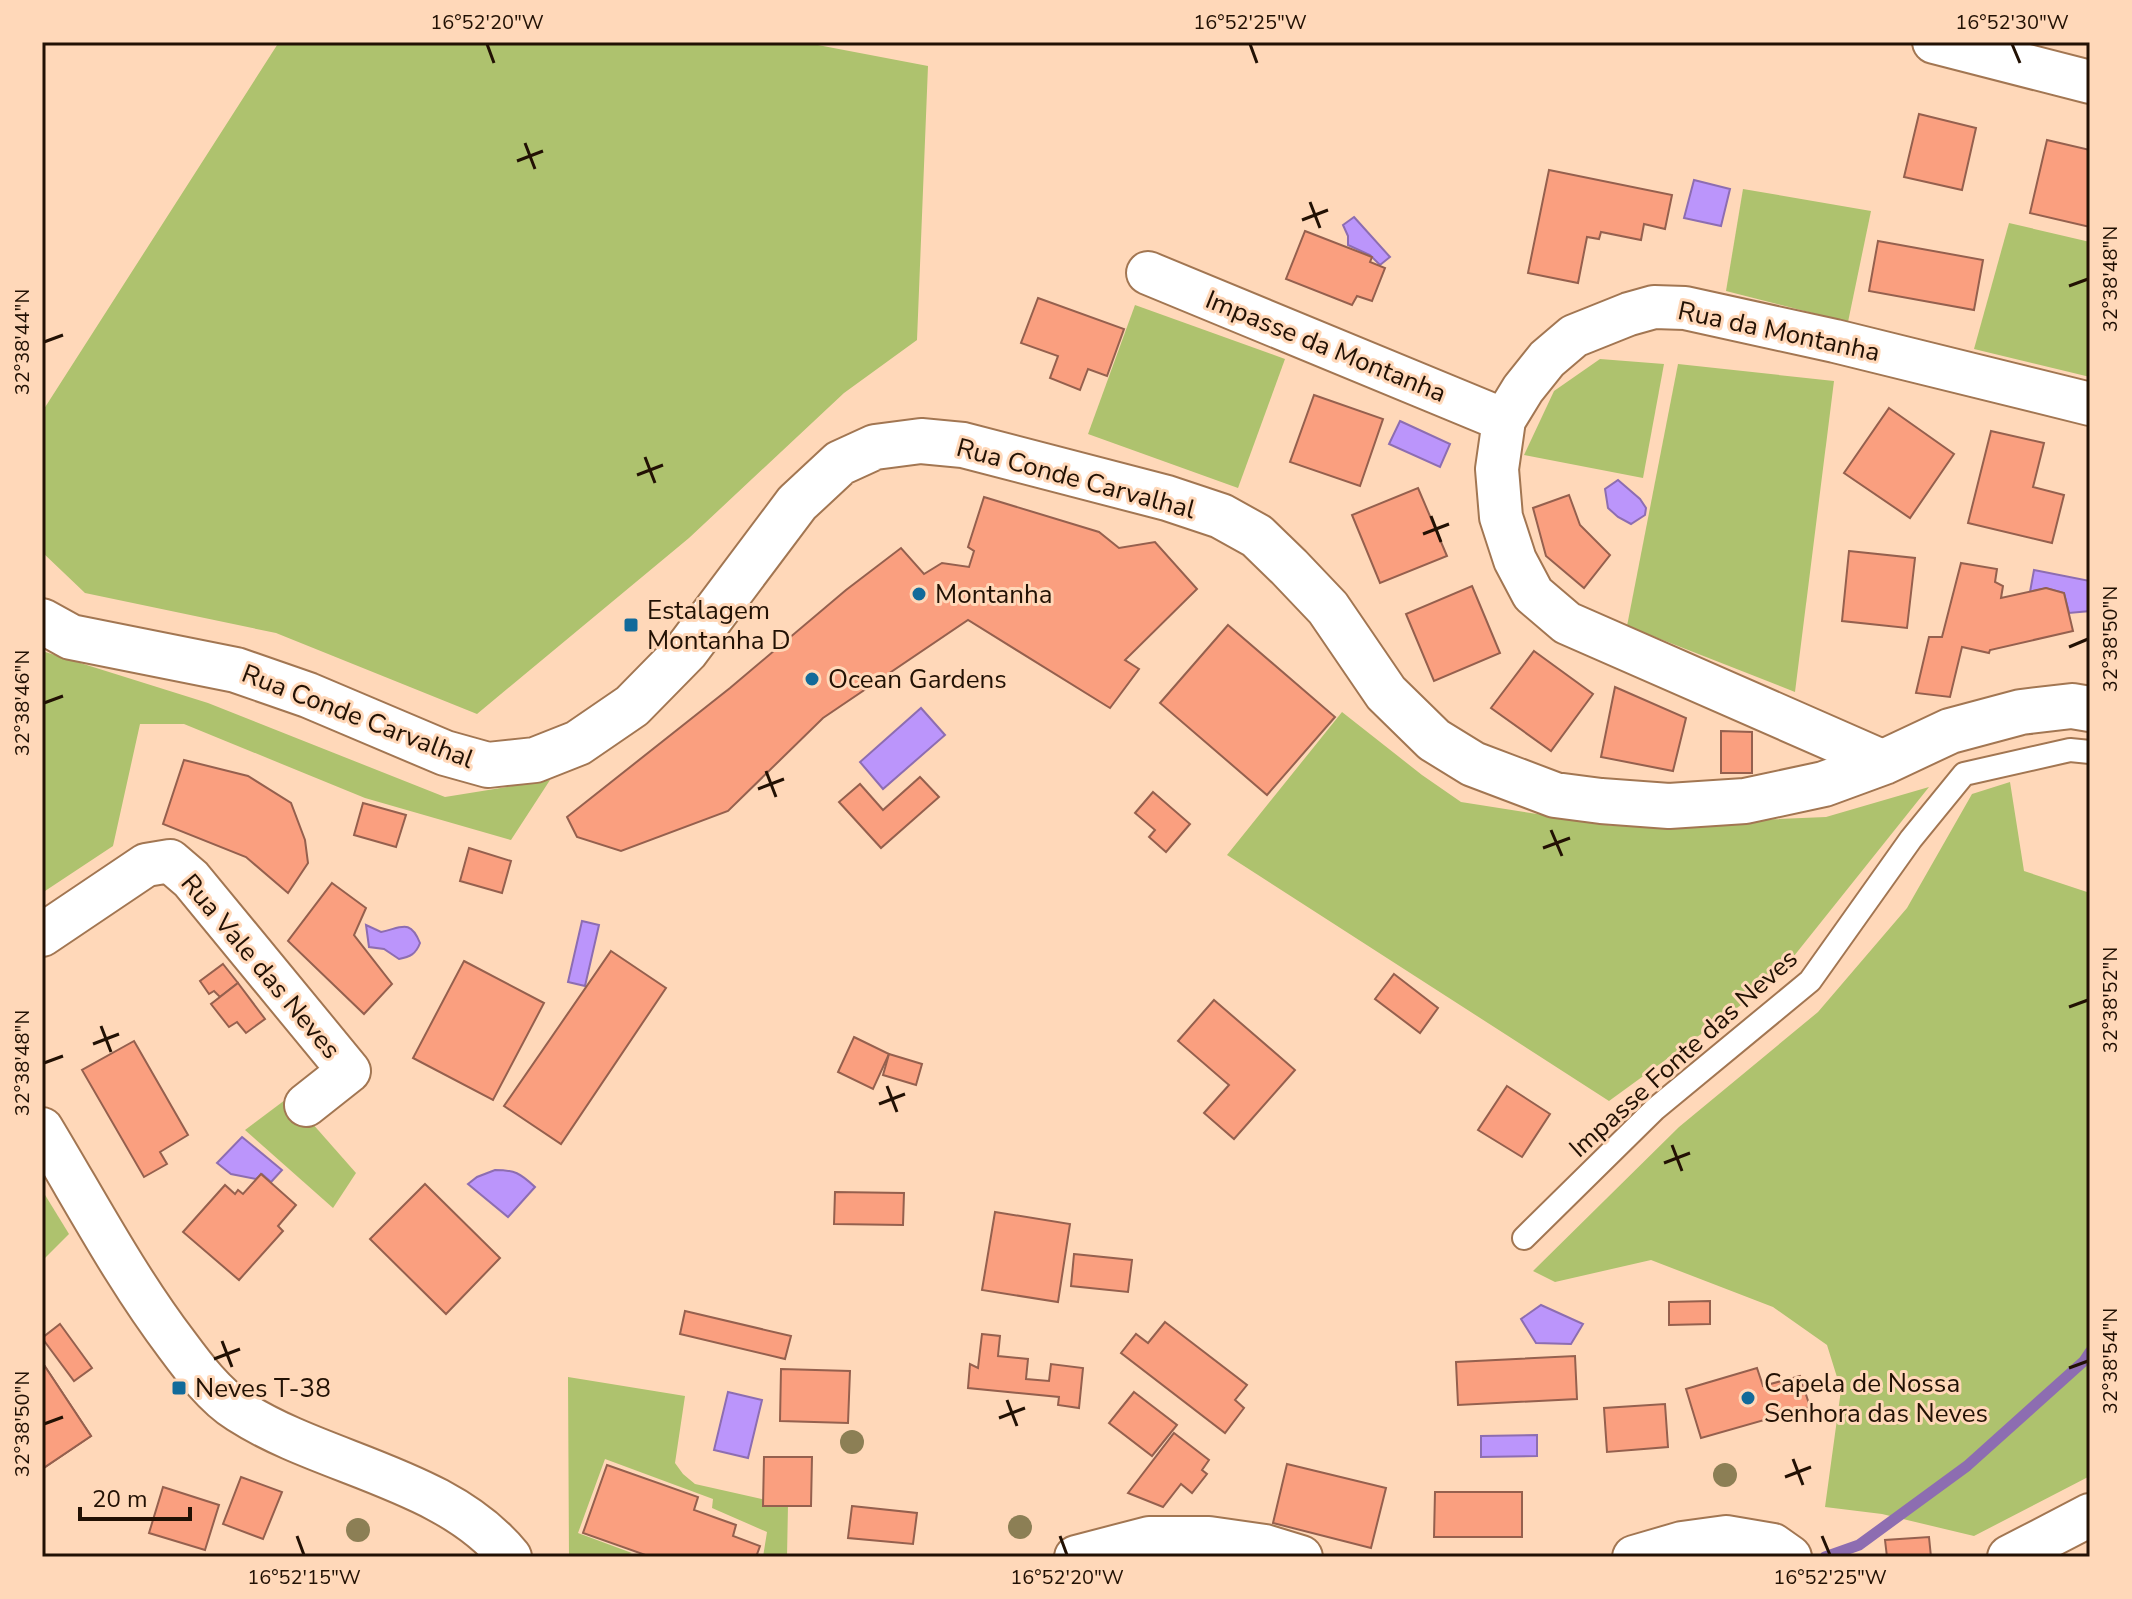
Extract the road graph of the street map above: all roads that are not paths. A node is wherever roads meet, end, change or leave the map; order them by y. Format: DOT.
graph roads {
  1 [pos="1934,42"];
  2 [pos="2090,82"];
  3 [pos="1148,273"];
  4 [pos="2090,404"];
  5 [pos="1504,420"];
  6 [pos="42,621"];
  7 [pos="2090,709"];
  8 [pos="2090,752"];
  9 [pos="1884,762"];
  10 [pos="42,935"];
  11 [pos="306,1105"];
  12 [pos="42,1129"];
  13 [pos="1524,1238"];
  14 [pos="2090,1515"];
  15 [pos="510,1557"];
  16 [pos="1076,1557"];
  17 [pos="1301,1557"];
  18 [pos="1634,1557"];
  19 [pos="1790,1557"];
  20 [pos="2009,1557"];
  1 -- 2 [label="street"];
  3 -- 5 [label="street, Impasse da Montanha"];
  4 -- 5 [label="street, Rua da Montanha"];
  5 -- 9 [label="street, Rua da Montanha"];
  6 -- 9 [label="main road, Rua Conde Carvalhal"];
  7 -- 9 [label="main road, Rua Conde Carvalhal"];
  8 -- 13 [label="lane, Impasse Fonte das Neves"];
  10 -- 11 [label="street, Rua Vale das Neves"];
  12 -- 15 [label="street"];
  14 -- 20 [label="street"];
  16 -- 17 [label="street"];
  18 -- 19 [label="street"];
}
